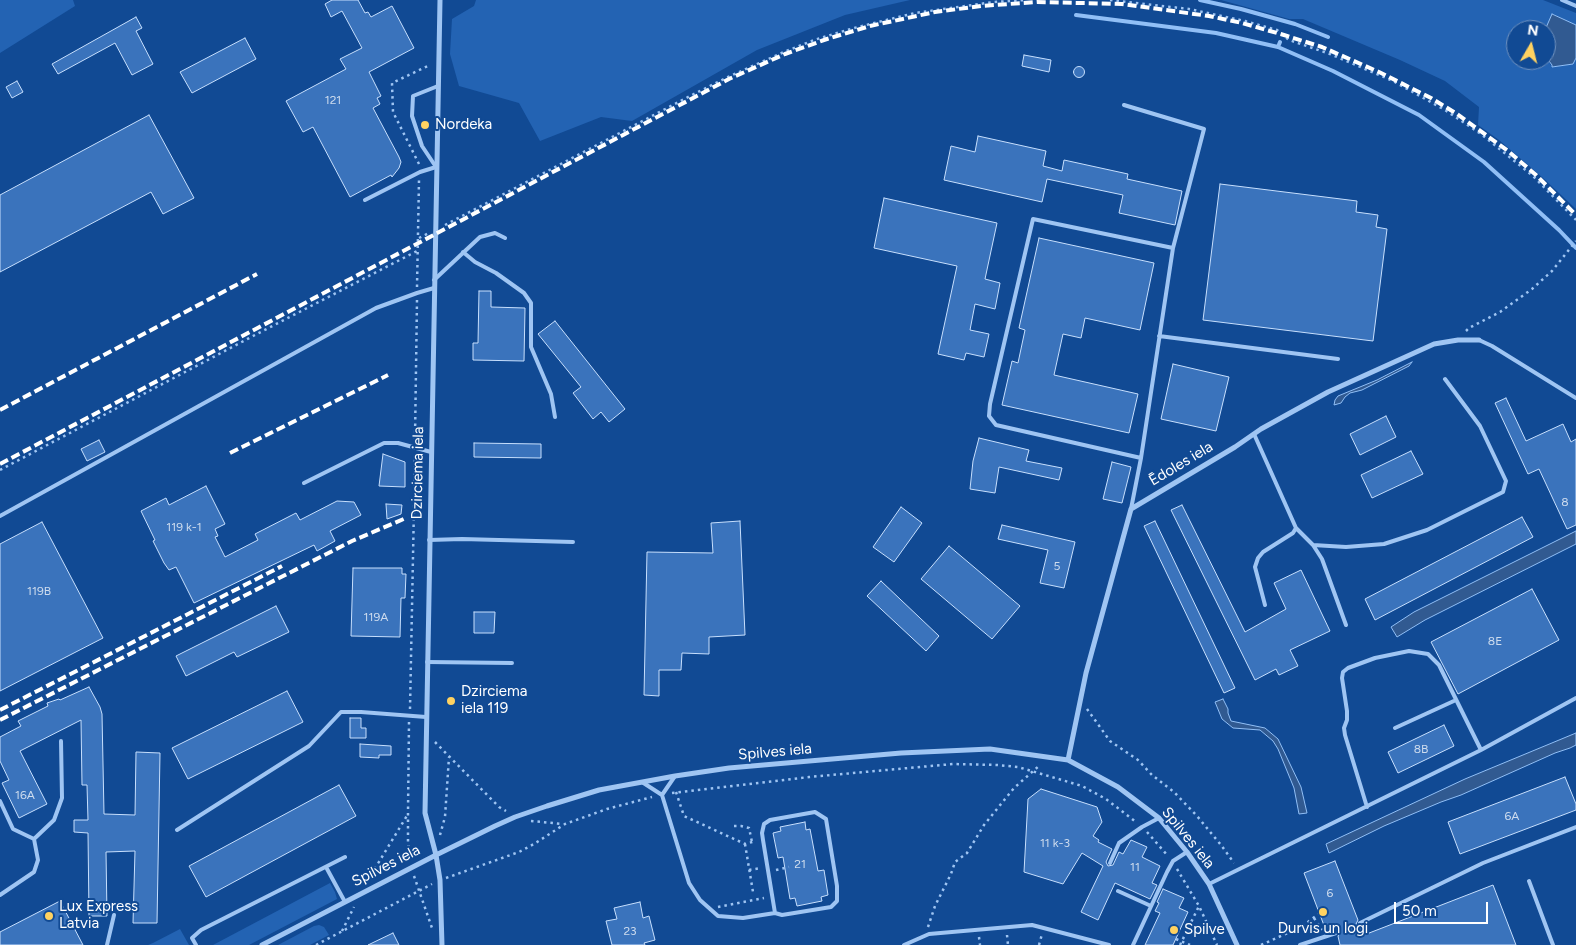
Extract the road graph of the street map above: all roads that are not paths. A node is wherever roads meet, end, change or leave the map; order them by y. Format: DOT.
graph roads {
  1 [pos="440,0"];
  2 [pos="1562,0"];
  3 [pos="1576,6"];
  4 [pos="438,86"];
  5 [pos="1124,105"];
  6 [pos="436,167"];
  7 [pos="366,200"];
  8 [pos="505,238"];
  9 [pos="1173,248"];
  10 [pos="463,252"];
  11 [pos="434,280"];
  12 [pos="434,288"];
  13 [pos="1159,336"];
  14 [pos="1479,340"];
  15 [pos="1338,359"];
  16 [pos="1445,379"];
  17 [pos="1576,398"];
  18 [pos="555,417"];
  19 [pos="1254,434"];
  20 [pos="430,452"];
  21 [pos="1141,458"];
  22 [pos="304,483"];
  23 [pos="1131,508"];
  24 [pos="0,516"];
  25 [pos="1296,528"];
  26 [pos="429,540"];
  27 [pos="573,542"];
  28 [pos="1313,544"];
  29 [pos="1265,605"];
  30 [pos="1346,626"];
  31 [pos="427,662"];
  32 [pos="512,663"];
  33 [pos="1576,698"];
  34 [pos="1456,700"];
  35 [pos="426,717"];
  36 [pos="1395,728"];
  37 [pos="61,741"];
  38 [pos="1481,750"];
  39 [pos="1068,760"];
  40 [pos="675,776"];
  41 [pos="642,782"];
  42 [pos="662,795"];
  43 [pos="0,801"];
  44 [pos="1367,807"];
  45 [pos="1159,818"];
  46 [pos="1576,827"];
  47 [pos="177,830"];
  48 [pos="34,839"];
  49 [pos="1187,852"];
  50 [pos="436,855"];
  51 [pos="345,857"];
  52 [pos="1110,863"];
  53 [pos="326,867"];
  54 [pos="1529,881"];
  55 [pos="1209,884"];
  56 [pos="1118,891"];
  57 [pos="0,894"];
  58 [pos="345,902"];
  59 [pos="1151,906"];
  60 [pos="775,913"];
  61 [pos="114,916"];
  62 [pos="1360,924"];
  63 [pos="1336,933"];
  64 [pos="1315,939"];
  65 [pos="442,944"];
  66 [pos="107,945"];
  67 [pos="196,945"];
  68 [pos="262,945"];
  69 [pos="904,945"];
  70 [pos="1109,945"];
  71 [pos="1133,945"];
  72 [pos="1237,945"];
  73 [pos="1300,945"];
  74 [pos="1319,945"];
  75 [pos="1554,945"];
  1 -- 4 [label="street, Dzirciema iela"];
  2 -- 3 [label="lane"];
  4 -- 6 [label="street, Dzirciema iela"];
  4 -- 6 [label="lane"];
  5 -- 9 [label="lane"];
  6 -- 7 [label="lane"];
  6 -- 11 [label="street, Dzirciema iela"];
  8 -- 10 [label="lane"];
  9 -- 13 [label="lane"];
  9 -- 21 [label="lane"];
  10 -- 11 [label="lane"];
  10 -- 18 [label="lane"];
  11 -- 12 [label="street, Dzirciema iela"];
  12 -- 20 [label="street, Dzirciema iela"];
  12 -- 24 [label="lane"];
  13 -- 15 [label="lane"];
  13 -- 21 [label="lane"];
  14 -- 17 [label="lane"];
  14 -- 19 [label="street, Ēdoles iela"];
  16 -- 28 [label="lane"];
  19 -- 23 [label="street, Ēdoles iela"];
  19 -- 25 [label="lane"];
  20 -- 22 [label="lane"];
  20 -- 26 [label="street, Dzirciema iela"];
  21 -- 23 [label="lane"];
  23 -- 39 [label="street"];
  25 -- 28 [label="lane"];
  25 -- 29 [label="lane"];
  26 -- 27 [label="lane"];
  26 -- 31 [label="street, Dzirciema iela"];
  28 -- 30 [label="lane"];
  31 -- 32 [label="lane"];
  31 -- 35 [label="street, Dzirciema iela"];
  33 -- 38 [label="lane"];
  34 -- 36 [label="lane"];
  34 -- 38 [label="lane"];
  34 -- 44 [label="lane"];
  35 -- 47 [label="lane"];
  35 -- 50 [label="street, Dzirciema iela"];
  37 -- 48 [label="lane"];
  38 -- 44 [label="lane"];
  39 -- 40 [label="street, Spilves iela"];
  39 -- 45 [label="street, Spilves iela"];
  40 -- 41 [label="street, Spilves iela"];
  40 -- 42 [label="lane"];
  41 -- 42 [label="lane"];
  41 -- 50 [label="street, Spilves iela"];
  42 -- 60 [label="lane"];
  43 -- 48 [label="lane"];
  44 -- 55 [label="lane"];
  45 -- 49 [label="street, Spilves iela"];
  45 -- 52 [label="lane"];
  46 -- 62 [label="lane"];
  48 -- 57 [label="lane"];
  49 -- 55 [label="street, Spilves iela"];
  49 -- 59 [label="lane"];
  50 -- 58 [label="street, Spilves iela"];
  50 -- 65 [label="street, Dzirciema iela"];
  51 -- 53 [label="lane"];
  53 -- 58 [label="lane"];
  53 -- 67 [label="lane"];
  54 -- 75 [label="lane"];
  55 -- 72 [label="street, Spilves iela"];
  56 -- 59 [label="lane"];
  58 -- 68 [label="street, Spilves iela"];
  59 -- 71 [label="lane"];
  60 -- 60 [label="lane"];
  61 -- 66 [label="lane"];
  63 -- 64 [label="lane"];
  64 -- 73 [label="lane"];
  64 -- 74 [label="lane"];
  69 -- 70 [label="lane"];
}
